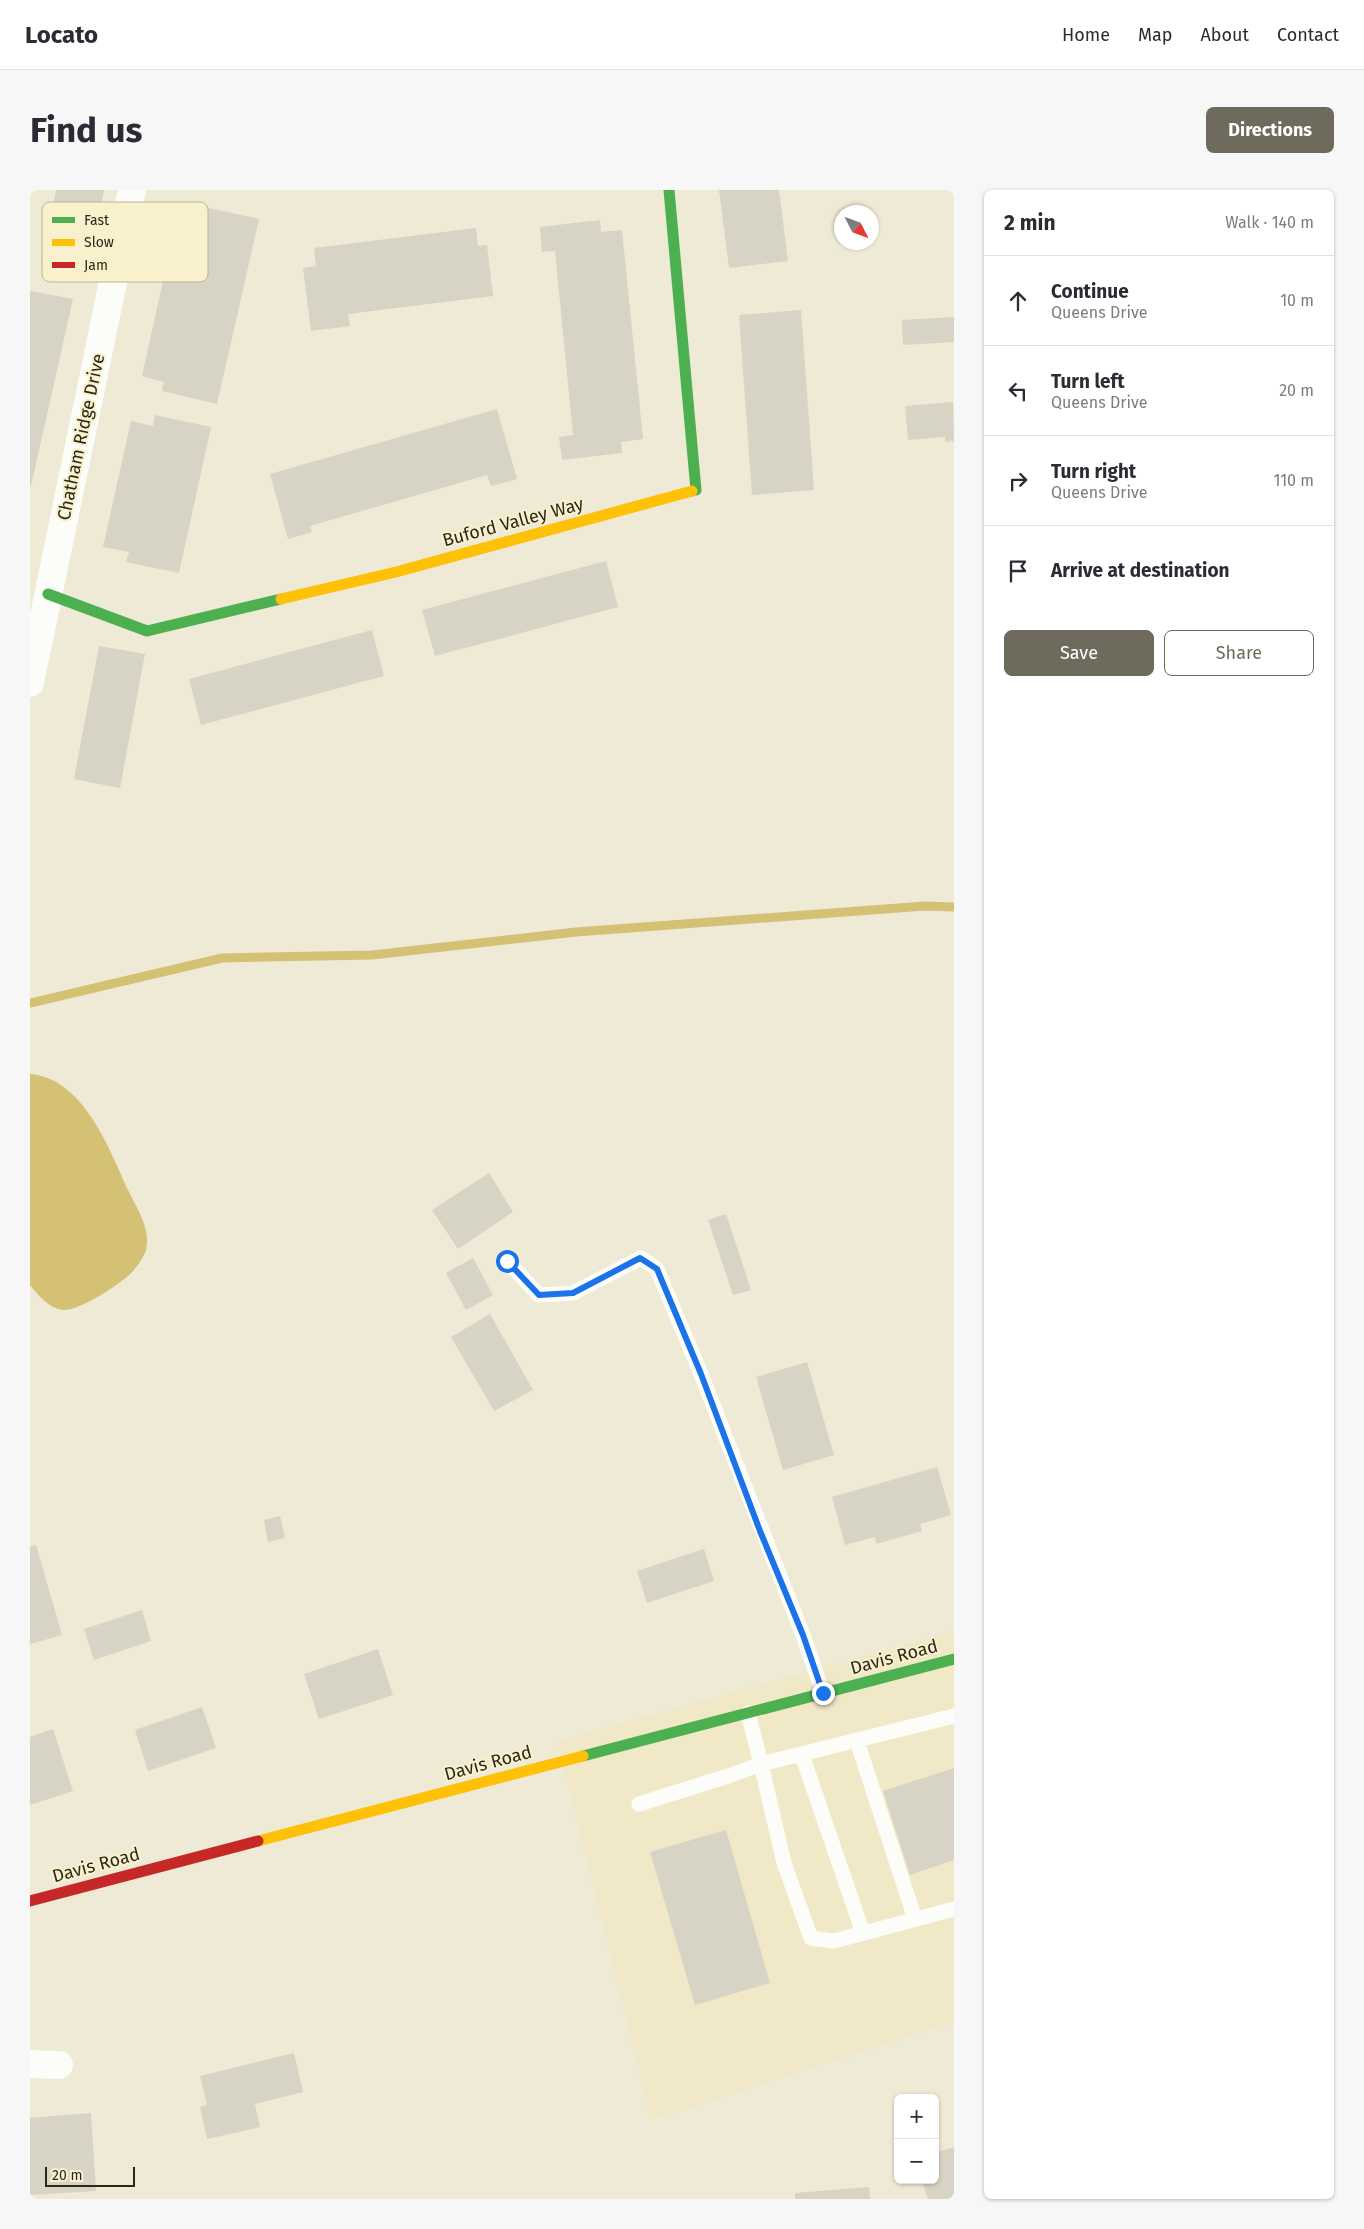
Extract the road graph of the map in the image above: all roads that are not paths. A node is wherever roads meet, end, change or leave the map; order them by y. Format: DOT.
graph roads {
  1 [pos="668,190"];
  2 [pos="113,282"];
  3 [pos="48,594"];
  4 [pos="30,683"];
  5 [pos="507,1261"];
  6 [pos="954,1659"];
  7 [pos="823,1693"];
  8 [pos="748,1713"];
  9 [pos="954,1716"];
  10 [pos="857,1741"];
  11 [pos="802,1755"];
  12 [pos="761,1764"];
  13 [pos="639,1804"];
  14 [pos="30,1901"];
  15 [pos="954,1909"];
  16 [pos="915,1919"];
  17 [pos="863,1933"];
  18 [pos="30,2064"];
  19 [pos="59,2065"];
  1 -- 3 [label="street, Buford Valley Way"];
  2 -- 3 [label="street, Chatham Ridge Drive"];
  3 -- 4 [label="street, Chatham Ridge Drive"];
  5 -- 7 [label="lane"];
  6 -- 7 [label="street, Davis Road"];
  7 -- 8 [label="street, Davis Road"];
  8 -- 12 [label="lane"];
  8 -- 14 [label="street, Davis Road"];
  9 -- 10 [label="lane"];
  10 -- 11 [label="lane"];
  10 -- 16 [label="lane"];
  11 -- 12 [label="lane"];
  11 -- 17 [label="lane"];
  12 -- 13 [label="lane"];
  12 -- 17 [label="lane"];
  15 -- 16 [label="lane"];
  16 -- 17 [label="lane"];
  18 -- 19 [label="street"];
}
